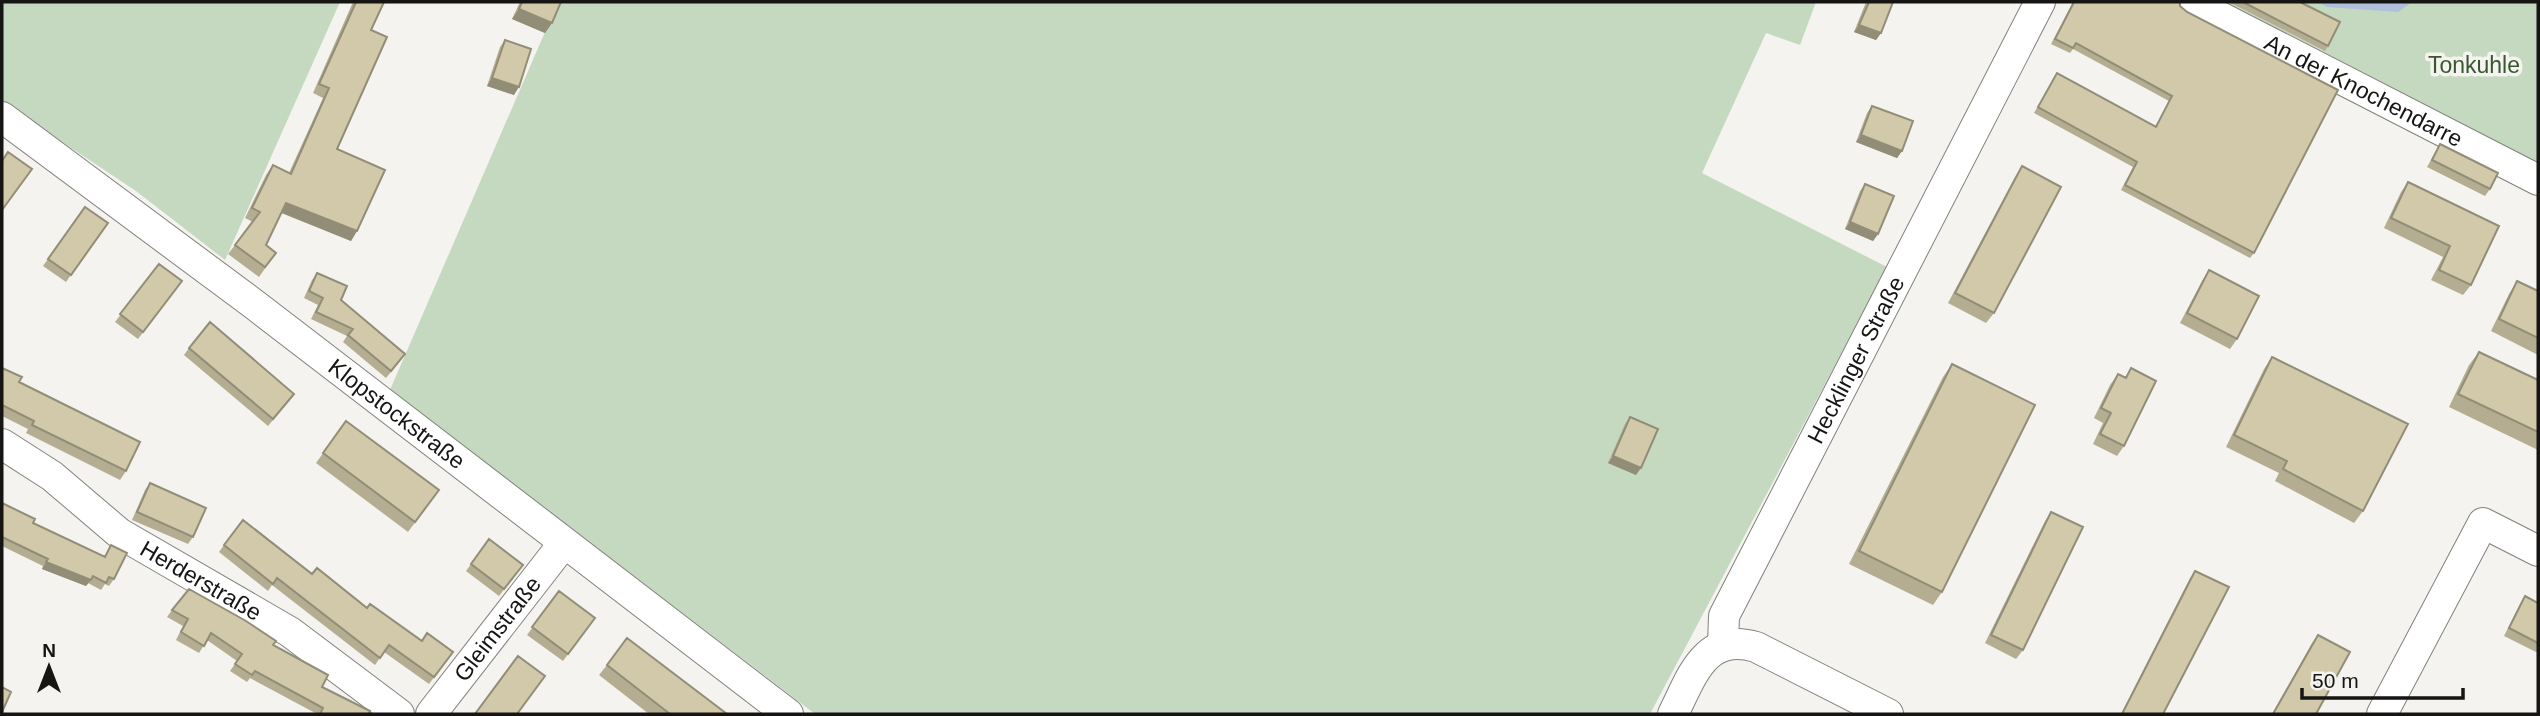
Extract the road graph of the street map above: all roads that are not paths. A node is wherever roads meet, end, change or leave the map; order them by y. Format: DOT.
graph roads {
  1 [pos="2039,2"];
  2 [pos="2191,2"];
  3 [pos="2,117"];
  4 [pos="2538,180"];
  5 [pos="2,444"];
  6 [pos="564,542"];
  7 [pos="2538,551"];
  8 [pos="1723,645"];
  9 [pos="399,714"];
  10 [pos="431,714"];
  11 [pos="788,714"];
  12 [pos="1673,714"];
  13 [pos="1888,714"];
  14 [pos="2382,714"];
  1 -- 8 [label="street, Hecklinger Straße"];
  2 -- 4 [label="street, An der Knochendarre"];
  3 -- 6 [label="street, Klopstockstraße"];
  5 -- 9 [label="street, Herderstraße"];
  6 -- 10 [label="street, Gleimstraße"];
  6 -- 11 [label="street, Klopstockstraße"];
  7 -- 14 [label="street"];
  8 -- 12 [label="street"];
  8 -- 13 [label="street"];
}
